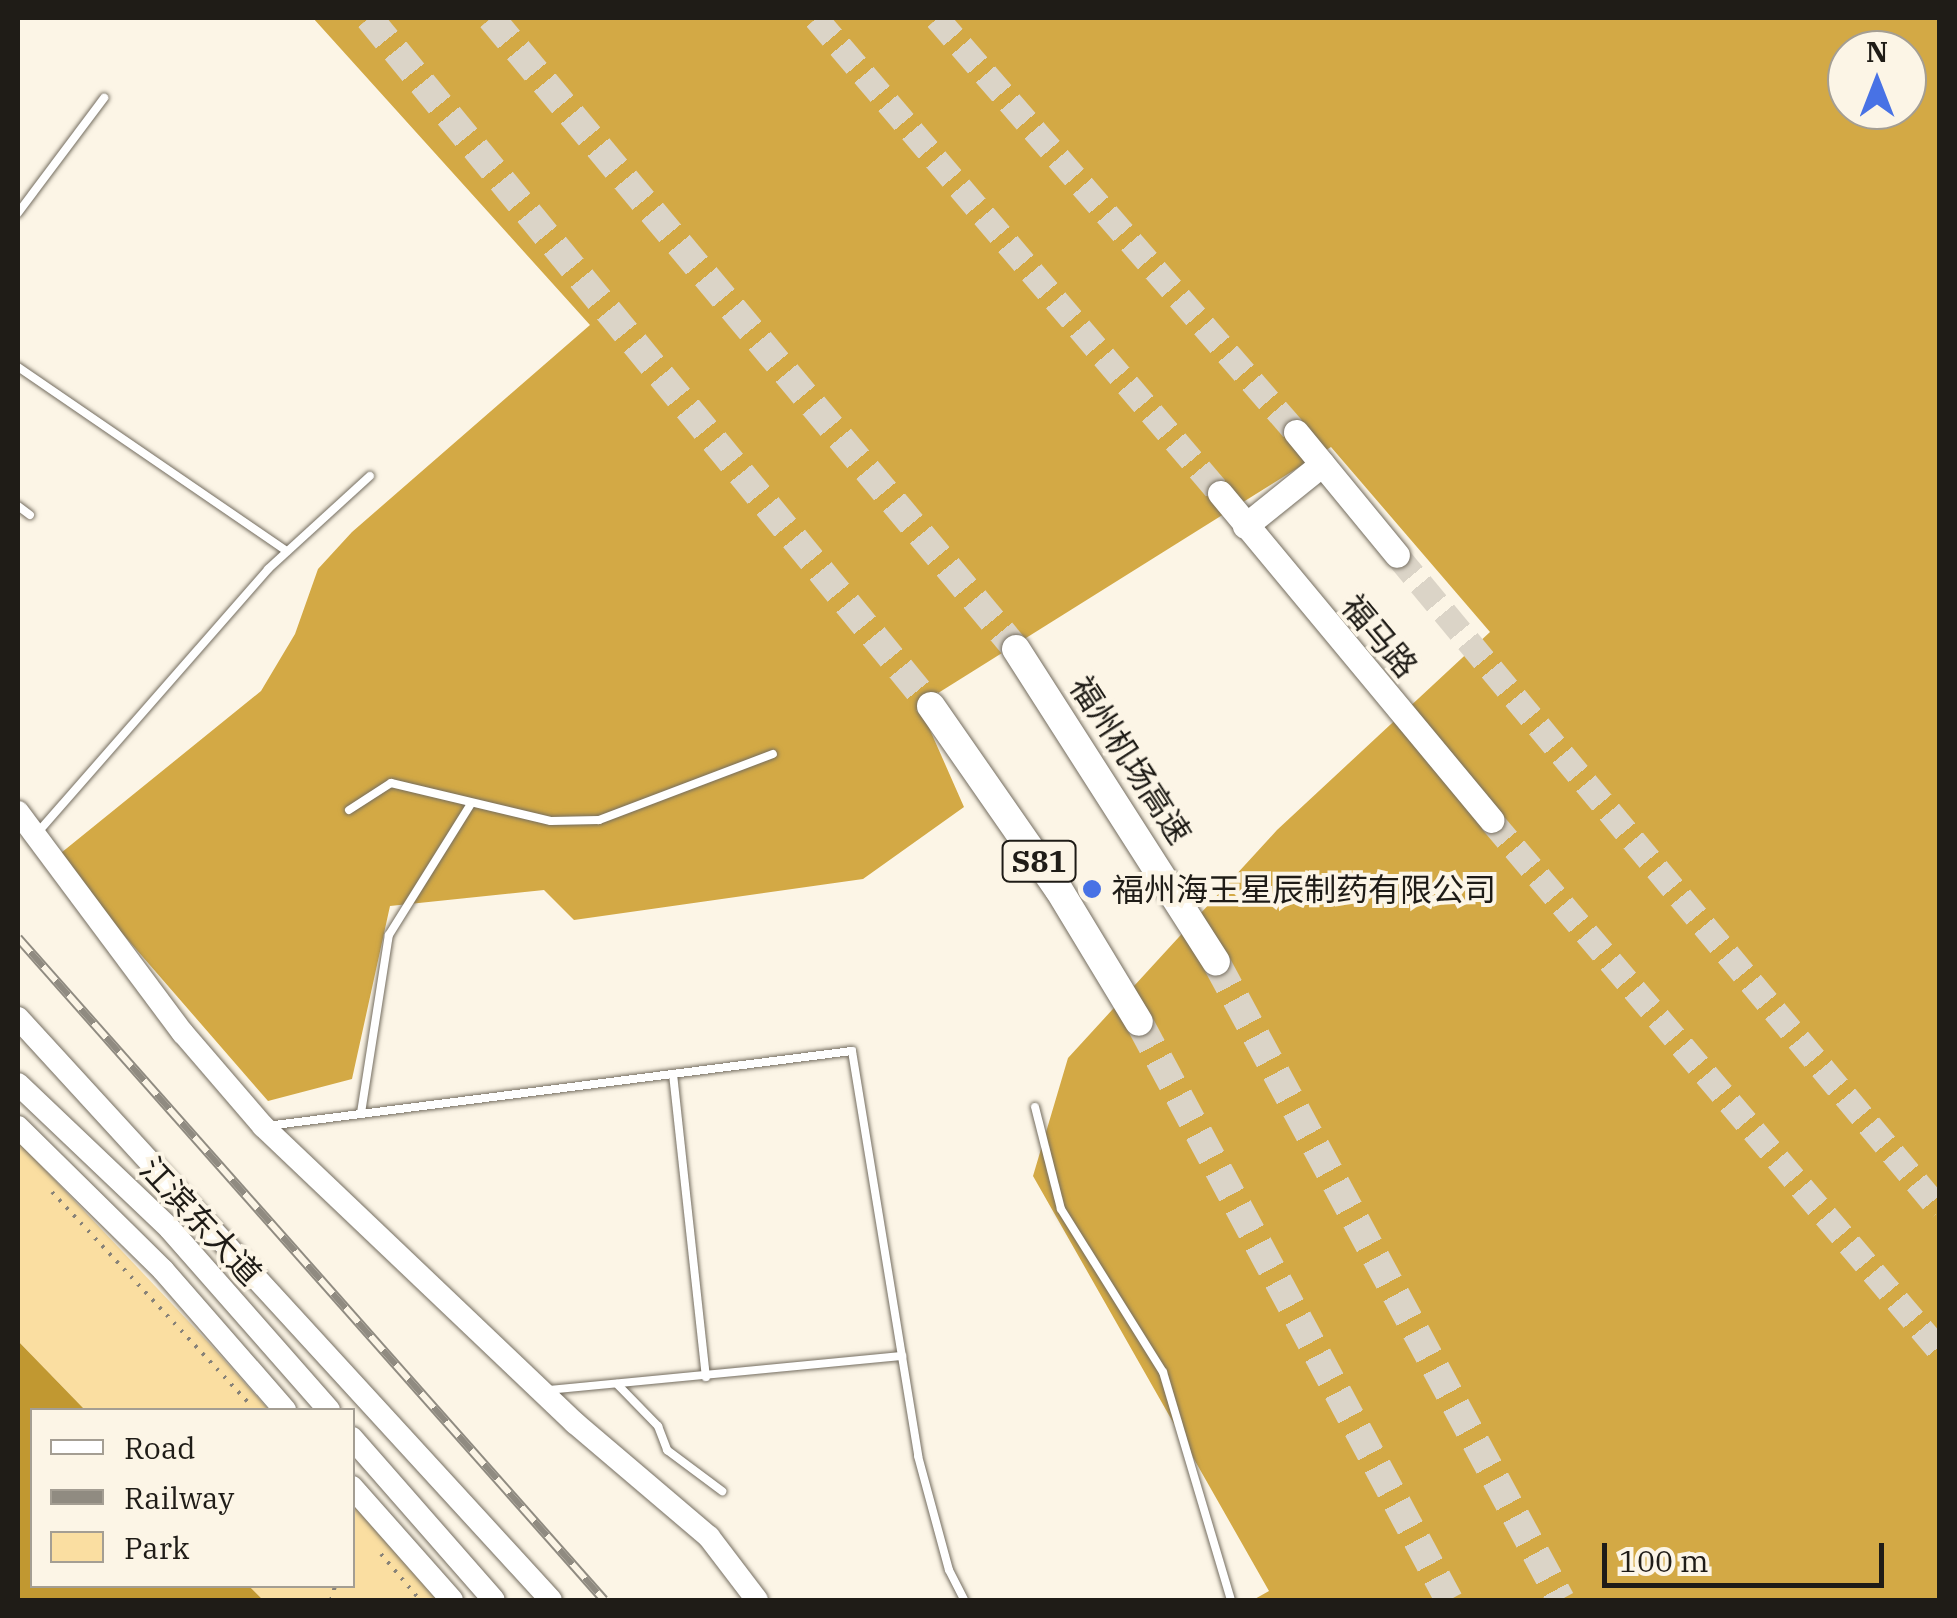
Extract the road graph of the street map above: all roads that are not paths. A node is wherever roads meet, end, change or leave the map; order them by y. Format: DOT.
graph roads {
  1 [pos="104,98"];
  2 [pos="18,213"];
  3 [pos="18,367"];
  4 [pos="1296,432"];
  5 [pos="1322,464"];
  6 [pos="370,476"];
  7 [pos="1220,493"];
  8 [pos="18,506"];
  9 [pos="30,514"];
  10 [pos="1245,526"];
  11 [pos="287,551"];
  12 [pos="1397,555"];
  13 [pos="1016,649"];
  14 [pos="931,706"];
  15 [pos="773,754"];
  16 [pos="471,804"];
  17 [pos="349,810"];
  18 [pos="18,812"];
  19 [pos="1491,820"];
  20 [pos="36,834"];
  21 [pos="1216,962"];
  22 [pos="18,1018"];
  23 [pos="1139,1022"];
  24 [pos="673,1074"];
  25 [pos="18,1084"];
  26 [pos="1034,1107"];
  27 [pos="361,1113"];
  28 [pos="263,1126"];
  29 [pos="18,1127"];
  30 [pos="902,1356"];
  31 [pos="706,1377"];
  32 [pos="617,1384"];
  33 [pos="540,1391"];
  34 [pos="283,1408"];
  35 [pos="327,1408"];
  36 [pos="355,1441"];
  37 [pos="355,1490"];
  38 [pos="722,1491"];
  39 [pos="452,1600"];
  40 [pos="494,1600"];
  41 [pos="551,1600"];
  42 [pos="757,1600"];
  43 [pos="964,1600"];
  44 [pos="1231,1600"];
  1 -- 2 [label="lane"];
  3 -- 11 [label="lane"];
  4 -- 5 [label="main road, 福马路"];
  5 -- 10 [label="main road"];
  5 -- 12 [label="main road, 福马路"];
  6 -- 11 [label="lane"];
  7 -- 10 [label="main road, 福马路"];
  8 -- 9 [label="lane"];
  10 -- 19 [label="main road, 福马路"];
  11 -- 20 [label="lane"];
  13 -- 21 [label="highway, 福州机场高速"];
  14 -- 23 [label="highway, S81"];
  15 -- 16 [label="lane"];
  16 -- 17 [label="lane"];
  16 -- 27 [label="lane"];
  18 -- 20 [label="street"];
  20 -- 28 [label="street"];
  22 -- 41 [label="street"];
  24 -- 27 [label="lane"];
  24 -- 30 [label="lane"];
  24 -- 31 [label="lane"];
  25 -- 35 [label="street, 江滨东大道"];
  26 -- 44 [label="lane"];
  27 -- 28 [label="lane"];
  28 -- 33 [label="street"];
  29 -- 34 [label="street"];
  30 -- 31 [label="lane"];
  30 -- 43 [label="lane"];
  31 -- 32 [label="lane"];
  32 -- 33 [label="lane"];
  32 -- 38 [label="lane"];
  33 -- 42 [label="street"];
  36 -- 40 [label="street"];
  37 -- 39 [label="street"];
}
